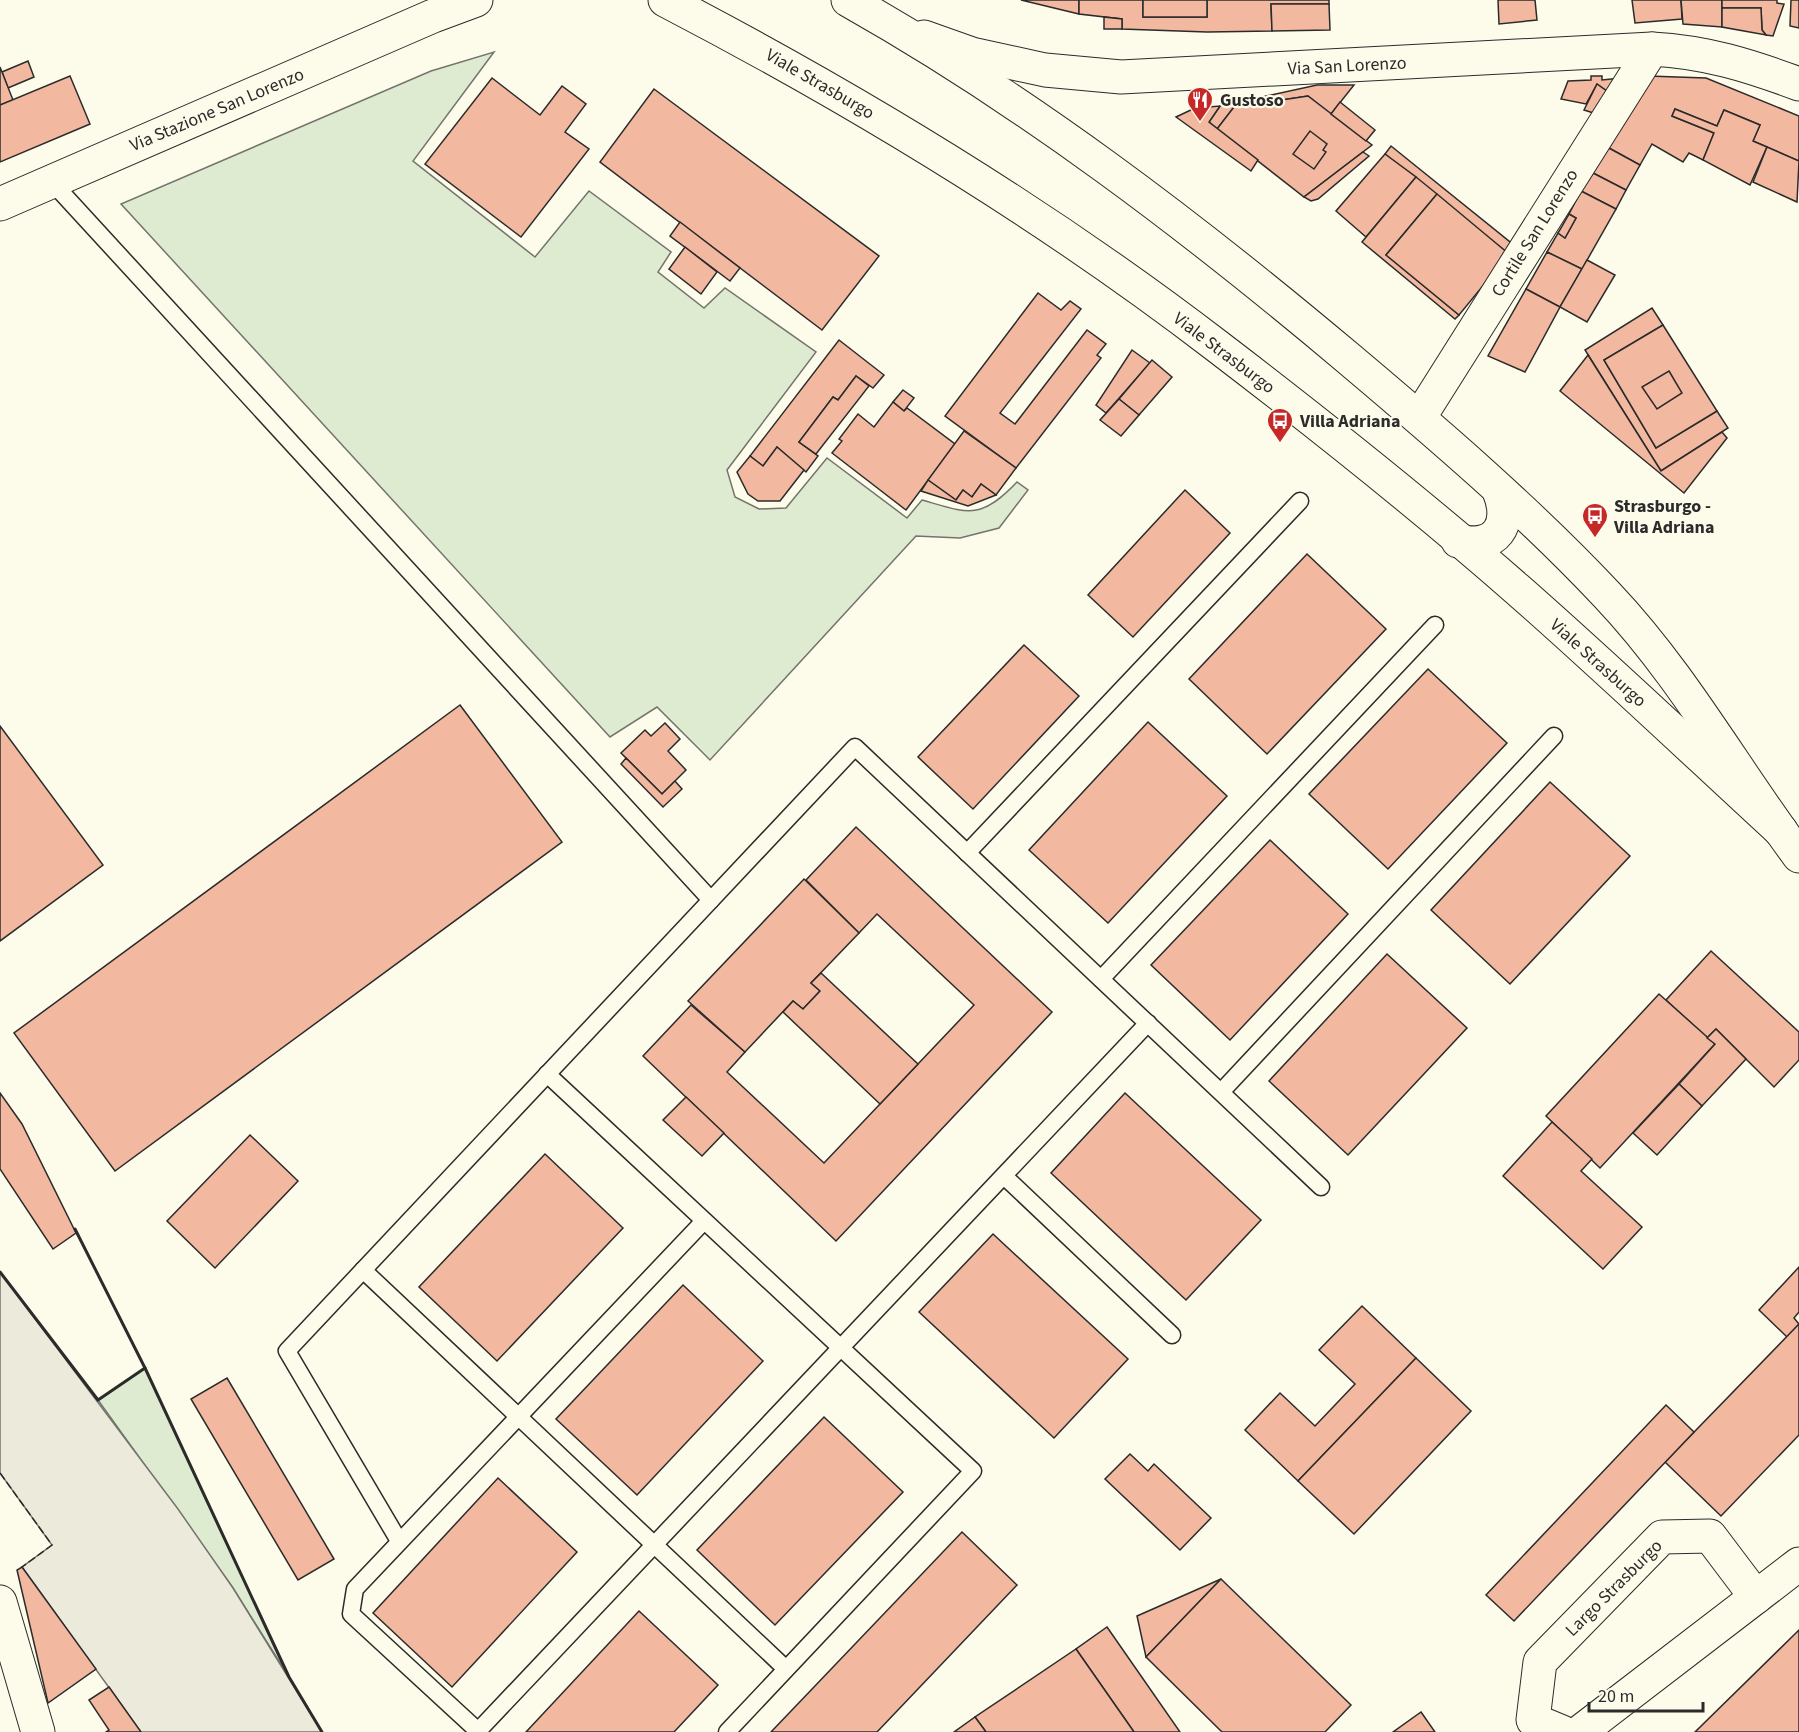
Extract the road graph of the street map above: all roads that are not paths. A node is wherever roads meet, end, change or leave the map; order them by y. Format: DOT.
graph roads {
  1 [pos="476,0"];
  2 [pos="665,0"];
  3 [pos="848,0"];
  4 [pos="443,8"];
  5 [pos="897,28"];
  6 [pos="1652,49"];
  7 [pos="1799,84"];
  8 [pos="51,181"];
  9 [pos="0,204"];
  10 [pos="1419,418"];
  11 [pos="1499,491"];
  12 [pos="1300,501"];
  13 [pos="1458,541"];
  14 [pos="1435,625"];
  15 [pos="1554,736"];
  16 [pos="1790,844"];
  17 [pos="968,853"];
  18 [pos="711,900"];
  19 [pos="1101,979"];
  20 [pos="1148,1023"];
  21 [pos="547,1074"];
  22 [pos="1221,1092"];
  23 [pos="1004,1176"];
  24 [pos="1321,1187"];
  25 [pos="704,1221"];
  26 [pos="363,1270"];
  27 [pos="1172,1335"];
  28 [pos="842,1348"];
  29 [pos="519,1416"];
  30 [pos="399,1541"];
  31 [pos="655,1545"];
  32 [pos="1799,1564"];
  33 [pos="1756,1597"];
  34 [pos="0,1602"];
  35 [pos="786,1669"];
  36 [pos="38,1732"];
  37 [pos="478,1732"];
  38 [pos="727,1732"];
  39 [pos="1562,1732"];
  40 [pos="1580,1732"];
  1 -- 4 [label="street, Via Stazione San Lorenzo"];
  2 -- 13 [label="street, Viale Strasburgo"];
  3 -- 5 [label="street, Viale Strasburgo"];
  4 -- 8 [label="street, Via Stazione San Lorenzo"];
  5 -- 6 [label="street, Via San Lorenzo"];
  5 -- 10 [label="street, Viale Strasburgo"];
  6 -- 7 [label="street, Via San Lorenzo"];
  6 -- 10 [label="street, Cortile San Lorenzo"];
  8 -- 9 [label="street, Via Stazione San Lorenzo"];
  8 -- 18 [label="lane"];
  10 -- 11 [label="street, Viale Strasburgo"];
  11 -- 13 [label="street"];
  11 -- 16 [label="street, Viale Strasburgo"];
  12 -- 17 [label="lane"];
  13 -- 16 [label="street, Viale Strasburgo"];
  14 -- 19 [label="lane"];
  15 -- 22 [label="lane"];
  17 -- 18 [label="lane"];
  17 -- 19 [label="lane"];
  18 -- 21 [label="lane"];
  19 -- 20 [label="lane"];
  20 -- 22 [label="lane"];
  20 -- 23 [label="lane"];
  21 -- 25 [label="lane"];
  21 -- 26 [label="lane"];
  22 -- 24 [label="lane"];
  23 -- 27 [label="lane"];
  23 -- 28 [label="lane"];
  25 -- 28 [label="lane"];
  25 -- 29 [label="lane"];
  26 -- 29 [label="lane"];
  26 -- 30 [label="lane"];
  28 -- 31 [label="lane"];
  28 -- 35 [label="lane"];
  29 -- 30 [label="lane"];
  29 -- 31 [label="lane"];
  30 -- 37 [label="lane"];
  31 -- 35 [label="lane"];
  31 -- 37 [label="lane"];
  32 -- 33 [label="street"];
  33 -- 39 [label="street, Largo Strasburgo"];
  33 -- 40 [label="street"];
  34 -- 36 [label="street"];
  35 -- 38 [label="lane"];
}
